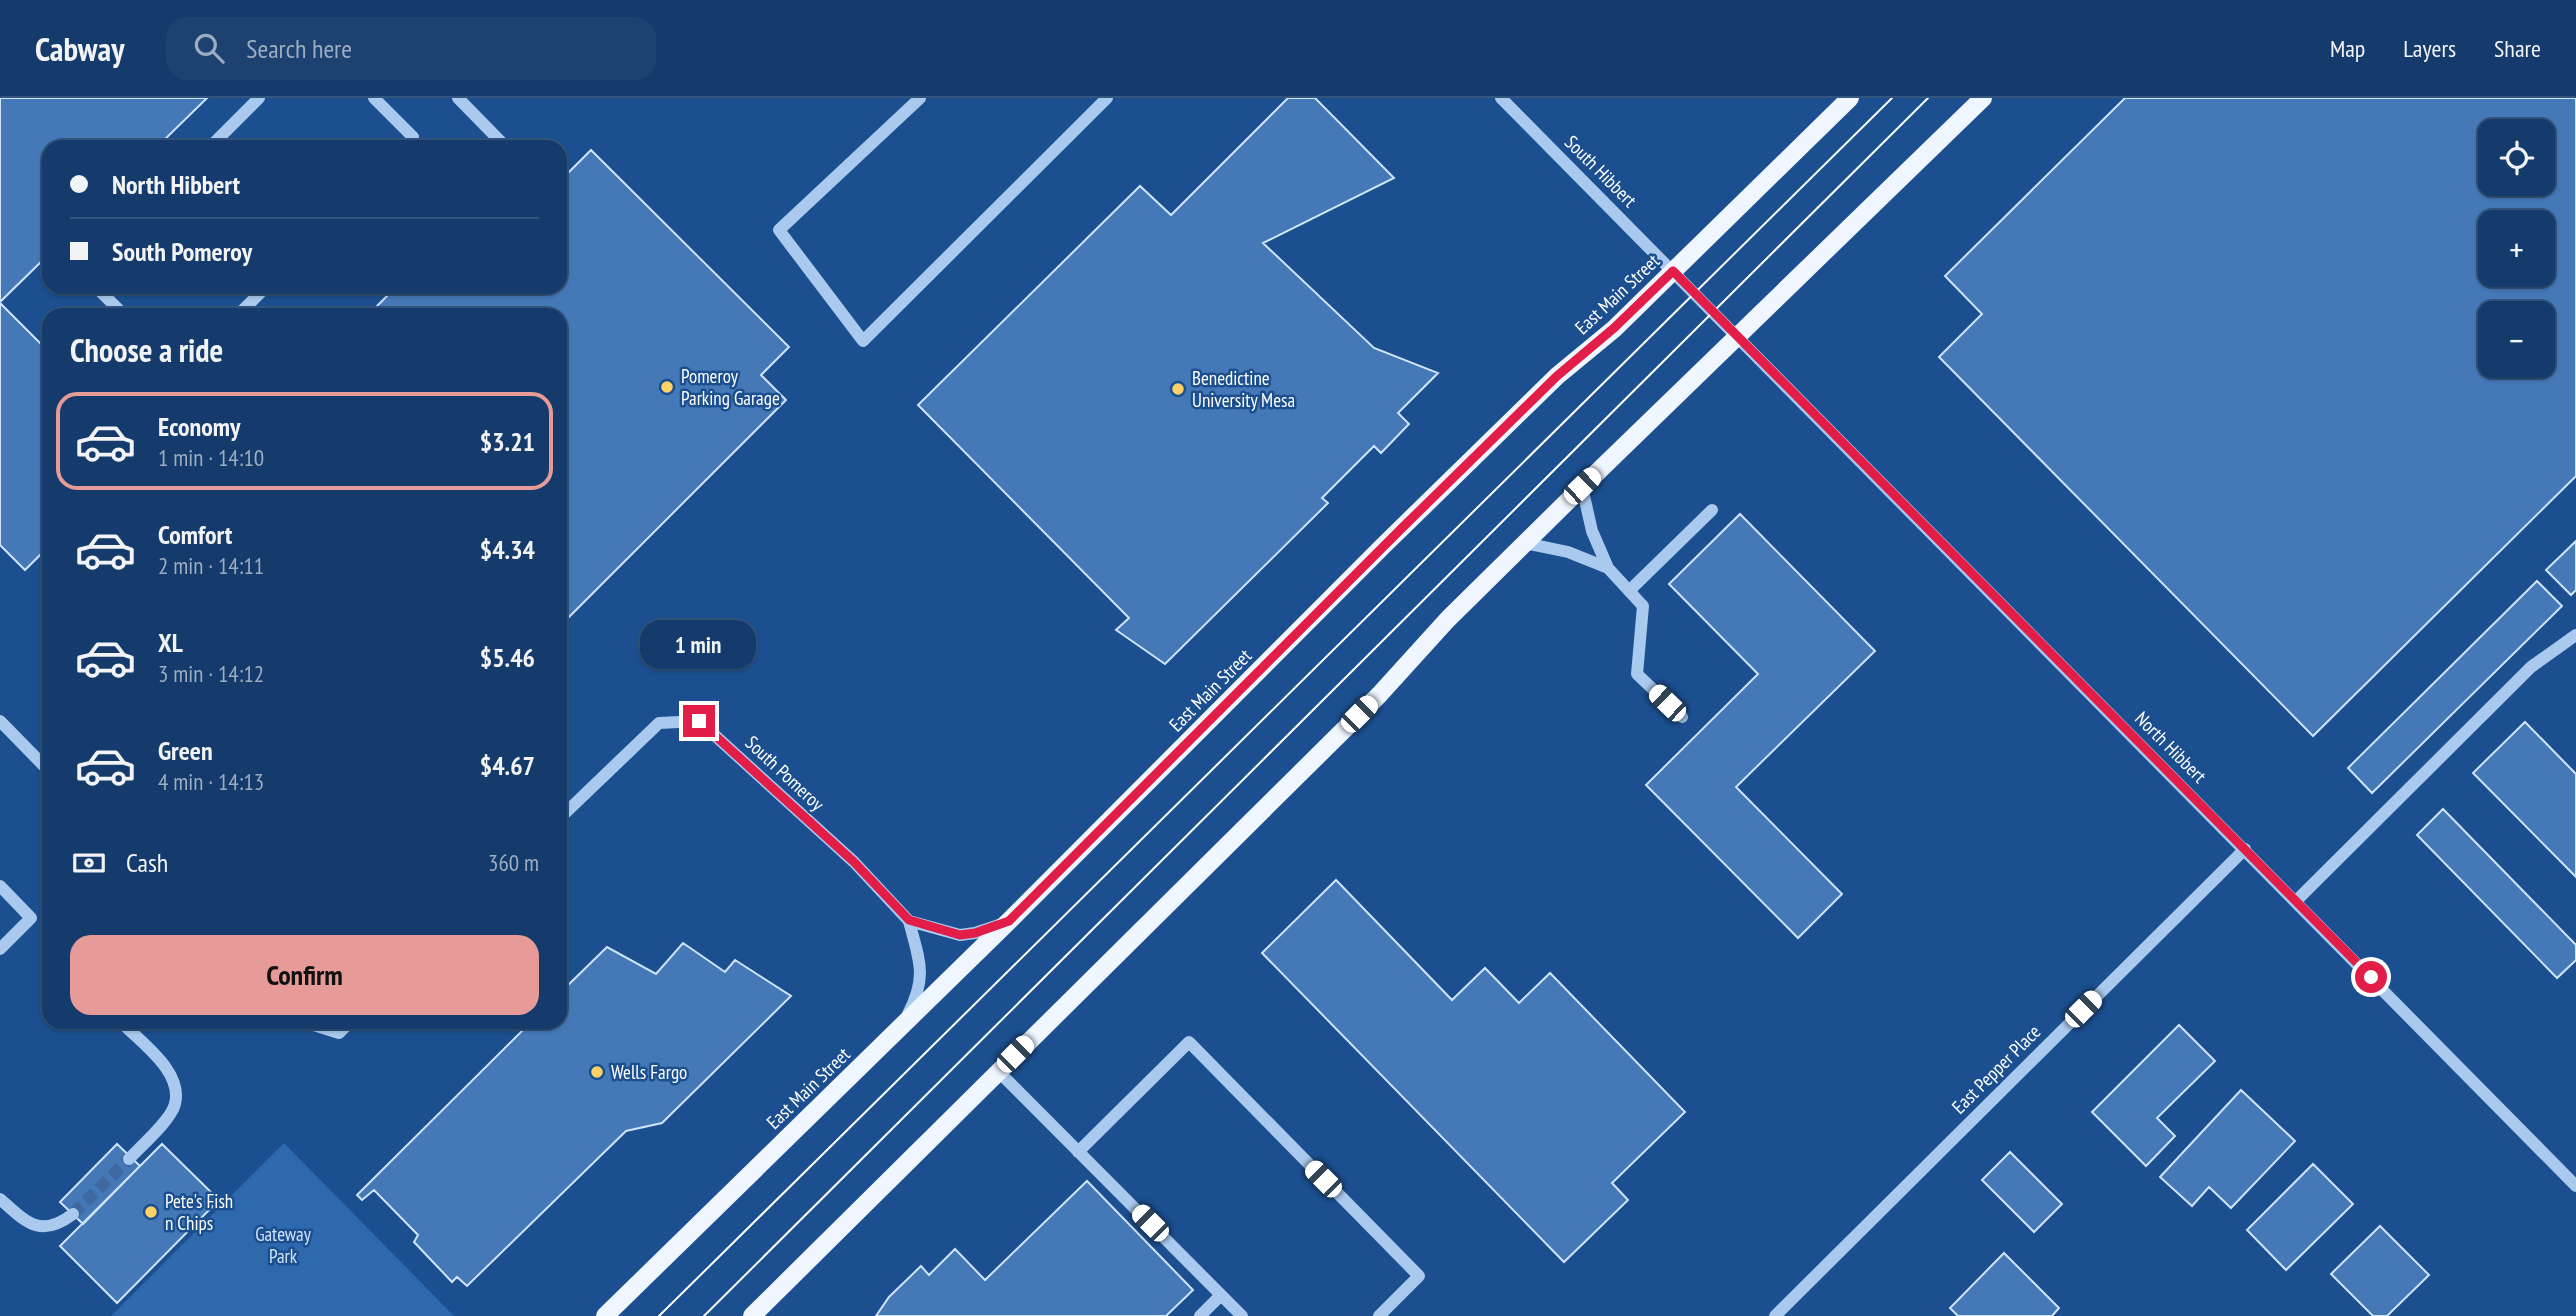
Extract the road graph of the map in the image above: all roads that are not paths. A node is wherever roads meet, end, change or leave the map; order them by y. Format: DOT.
graph roads {
  1 [pos="259,98"];
  2 [pos="374,98"];
  3 [pos="458,98"];
  4 [pos="920,98"];
  5 [pos="1107,98"];
  6 [pos="1501,98"];
  7 [pos="1850,98"];
  8 [pos="1983,98"];
  9 [pos="217,140"];
  10 [pos="410,140"];
  11 [pos="499,140"];
  12 [pos="1673,271"];
  13 [pos="103,294"];
  14 [pos="259,294"];
  15 [pos="117,308"];
  16 [pos="245,308"];
  17 [pos="1738,337"];
  18 [pos="1582,486"];
  19 [pos="1712,510"];
  20 [pos="1525,543"];
  21 [pos="1608,568"];
  22 [pos="1629,591"];
  23 [pos="2576,635"];
  24 [pos="1682,717"];
  25 [pos="0,721"];
  26 [pos="42,764"];
  27 [pos="567,811"];
  28 [pos="2245,849"];
  29 [pos="0,886"];
  30 [pos="2296,901"];
  31 [pos="909,920"];
  32 [pos="1009,921"];
  33 [pos="0,949"];
  34 [pos="900,1027"];
  35 [pos="128,1029"];
  36 [pos="326,1029"];
  37 [pos="343,1029"];
  38 [pos="998,1071"];
  39 [pos="1078,1152"];
  40 [pos="129,1159"];
  41 [pos="2576,1186"];
  42 [pos="0,1199"];
  43 [pos="73,1214"];
  44 [pos="1221,1295"];
  45 [pos="605,1316"];
  46 [pos="751,1316"];
  47 [pos="1200,1316"];
  48 [pos="1242,1316"];
  49 [pos="1379,1316"];
  50 [pos="1774,1316"];
  1 -- 9 [label="street"];
  2 -- 10 [label="street"];
  3 -- 11 [label="street"];
  4 -- 5 [label="street"];
  6 -- 12 [label="street, South Hibbert"];
  7 -- 12 [label="main road, East Main Street"];
  8 -- 17 [label="main road"];
  12 -- 17 [label="street, South Hibbert"];
  12 -- 32 [label="main road, East Main Street"];
  13 -- 15 [label="street"];
  14 -- 16 [label="street"];
  17 -- 18 [label="main road"];
  17 -- 28 [label="street, North Hibbert"];
  18 -- 20 [label="main road"];
  18 -- 21 [label="street"];
  19 -- 22 [label="street"];
  20 -- 21 [label="street"];
  20 -- 38 [label="main road"];
  21 -- 22 [label="street"];
  22 -- 24 [label="street"];
  23 -- 30 [label="street"];
  25 -- 26 [label="street"];
  27 -- 31 [label="street, South Pomeroy"];
  28 -- 30 [label="street, North Hibbert"];
  28 -- 50 [label="street, East Pepper Place"];
  29 -- 33 [label="street"];
  30 -- 41 [label="street, North Hibbert"];
  31 -- 32 [label="street"];
  31 -- 34 [label="street, South Pomeroy"];
  32 -- 34 [label="main road, East Main Street"];
  34 -- 45 [label="main road, East Main Street"];
  35 -- 40 [label="street"];
  36 -- 37 [label="street"];
  38 -- 39 [label="street"];
  38 -- 46 [label="main road"];
  39 -- 44 [label="street"];
  39 -- 49 [label="street"];
  42 -- 43 [label="street"];
  44 -- 47 [label="street"];
  44 -- 48 [label="street"];
}
